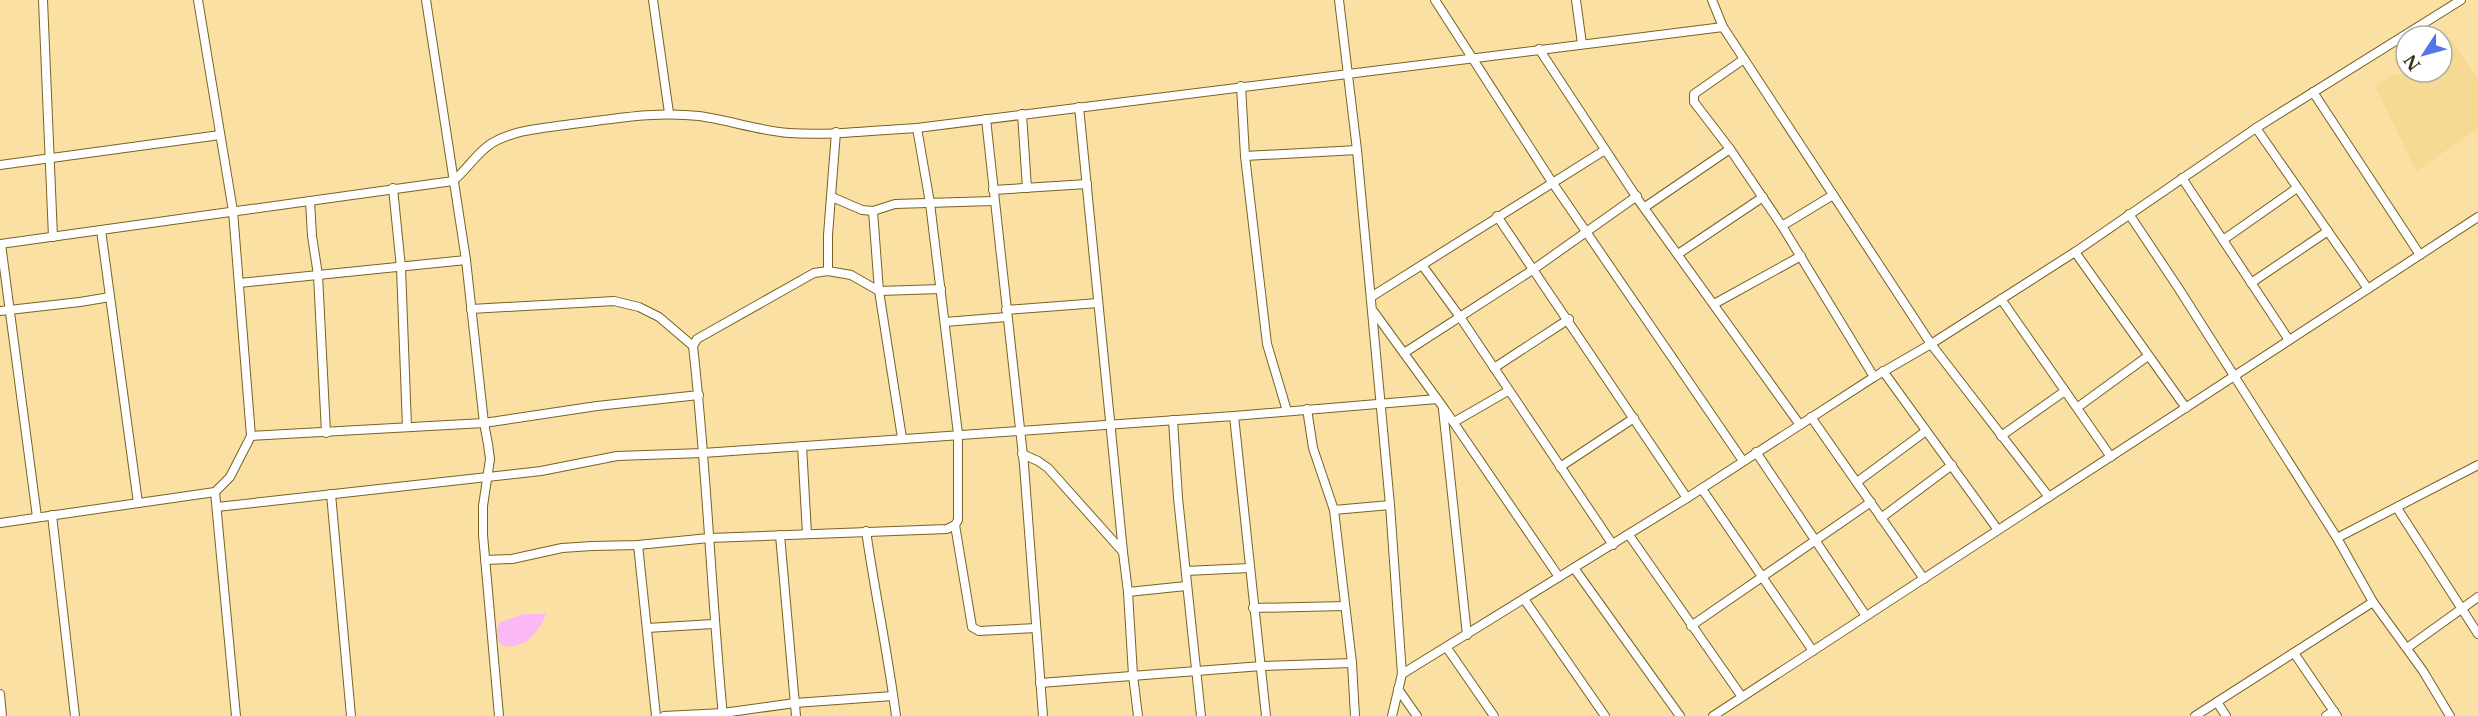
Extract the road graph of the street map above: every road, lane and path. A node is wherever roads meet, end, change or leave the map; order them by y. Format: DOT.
graph roads {
  1 [pos="43,0"];
  2 [pos="198,0"];
  3 [pos="426,0"];
  4 [pos="653,0"];
  5 [pos="1339,0"];
  6 [pos="1435,0"];
  7 [pos="1576,0"];
  8 [pos="1712,0"];
  9 [pos="2461,0"];
  10 [pos="1723,27"];
  11 [pos="1582,44"];
  12 [pos="1539,49"];
  13 [pos="1470,58"];
  14 [pos="1744,59"];
  15 [pos="1347,72"];
  16 [pos="1241,86"];
  17 [pos="2313,92"];
  18 [pos="1079,107"];
  19 [pos="669,113"];
  20 [pos="1022,114"];
  21 [pos="986,119"];
  22 [pos="917,128"];
  23 [pos="2256,128"];
  24 [pos="836,132"];
  25 [pos="220,135"];
  26 [pos="1730,149"];
  27 [pos="1357,150"];
  28 [pos="1605,150"];
  29 [pos="1245,156"];
  30 [pos="50,158"];
  31 [pos="0,165"];
  32 [pos="2182,178"];
  33 [pos="453,181"];
  34 [pos="1551,182"];
  35 [pos="1087,184"];
  36 [pos="393,188"];
  37 [pos="1027,188"];
  38 [pos="2298,188"];
  39 [pos="993,190"];
  40 [pos="1833,195"];
  41 [pos="1637,196"];
  42 [pos="832,197"];
  43 [pos="1762,197"];
  44 [pos="310,201"];
  45 [pos="993,201"];
  46 [pos="930,202"];
  47 [pos="1645,207"];
  48 [pos="233,211"];
  49 [pos="873,211"];
  50 [pos="2129,214"];
  51 [pos="1497,216"];
  52 [pos="2478,218"];
  53 [pos="1782,226"];
  54 [pos="101,230"];
  55 [pos="2328,231"];
  56 [pos="1587,233"];
  57 [pos="53,237"];
  58 [pos="2223,240"];
  59 [pos="0,244"];
  60 [pos="2075,252"];
  61 [pos="1678,254"];
  62 [pos="2420,255"];
  63 [pos="1801,256"];
  64 [pos="466,260"];
  65 [pos="1422,265"];
  66 [pos="401,268"];
  67 [pos="1534,269"];
  68 [pos="828,272"];
  69 [pos="318,275"];
  70 [pos="239,283"];
  71 [pos="2251,283"];
  72 [pos="940,289"];
  73 [pos="2368,289"];
  74 [pos="879,291"];
  75 [pos="110,297"];
  76 [pos="1371,297"];
  77 [pos="2001,299"];
  78 [pos="1098,303"];
  79 [pos="1714,304"];
  80 [pos="471,309"];
  81 [pos="5,310"];
  82 [pos="1372,311"];
  83 [pos="1006,314"];
  84 [pos="1460,317"];
  85 [pos="1569,320"];
  86 [pos="945,322"];
  87 [pos="2289,340"];
  88 [pos="1931,344"];
  89 [pos="693,346"];
  90 [pos="1404,353"];
  91 [pos="2148,356"];
  92 [pos="1494,368"];
  93 [pos="1883,372"];
  94 [pos="1874,376"];
  95 [pos="2233,377"];
  96 [pos="1508,391"];
  97 [pos="2065,391"];
  98 [pos="699,394"];
  99 [pos="1437,399"];
  100 [pos="1381,404"];
  101 [pos="1443,407"];
  102 [pos="2078,407"];
  103 [pos="2186,408"];
  104 [pos="1307,409"];
  105 [pos="1287,411"];
  106 [pos="1234,416"];
  107 [pos="1811,417"];
  108 [pos="1634,418"];
  109 [pos="1173,420"];
  110 [pos="1454,422"];
  111 [pos="484,423"];
  112 [pos="1110,424"];
  113 [pos="1800,425"];
  114 [pos="407,427"];
  115 [pos="1020,430"];
  116 [pos="1926,431"];
  117 [pos="326,433"];
  118 [pos="958,434"];
  119 [pos="251,436"];
  120 [pos="2001,436"];
  121 [pos="902,438"];
  122 [pos="802,446"];
  123 [pos="1756,452"];
  124 [pos="702,453"];
  125 [pos="1022,454"];
  126 [pos="2111,456"];
  127 [pos="1743,461"];
  128 [pos="1952,465"];
  129 [pos="1560,467"];
  130 [pos="2477,468"];
  131 [pos="489,476"];
  132 [pos="1857,482"];
  133 [pos="1702,489"];
  134 [pos="215,492"];
  135 [pos="331,494"];
  136 [pos="2049,497"];
  137 [pos="1687,498"];
  138 [pos="1871,502"];
  139 [pos="138,504"];
  140 [pos="1390,505"];
  141 [pos="217,507"];
  142 [pos="2397,508"];
  143 [pos="1334,510"];
  144 [pos="52,515"];
  145 [pos="37,517"];
  146 [pos="1881,518"];
  147 [pos="0,523"];
  148 [pos="955,525"];
  149 [pos="1998,530"];
  150 [pos="866,531"];
  151 [pos="807,534"];
  152 [pos="780,535"];
  153 [pos="1629,535"];
  154 [pos="709,538"];
  155 [pos="2337,538"];
  156 [pos="1815,539"];
  157 [pos="638,545"];
  158 [pos="1613,545"];
  159 [pos="1123,552"];
  160 [pos="485,560"];
  161 [pos="1249,568"];
  162 [pos="1574,568"];
  163 [pos="1186,571"];
  164 [pos="1761,575"];
  165 [pos="1559,577"];
  166 [pos="1924,579"];
  167 [pos="1186,586"];
  168 [pos="1128,592"];
  169 [pos="2478,597"];
  170 [pos="1524,599"];
  171 [pos="2373,602"];
  172 [pos="1345,606"];
  173 [pos="1253,608"];
  174 [pos="2462,609"];
  175 [pos="1866,616"];
  176 [pos="713,624"];
  177 [pos="1691,626"];
  178 [pos="647,628"];
  179 [pos="1036,628"];
  180 [pos="2478,634"];
  181 [pos="1467,635"];
  182 [pos="1447,648"];
  183 [pos="2407,648"];
  184 [pos="1813,651"];
  185 [pos="2294,652"];
  186 [pos="1352,663"];
  187 [pos="1262,666"];
  188 [pos="1194,671"];
  189 [pos="1402,674"];
  190 [pos="1133,675"];
  191 [pos="1040,683"];
  192 [pos="1398,689"];
  193 [pos="0,694"];
  194 [pos="893,696"];
  195 [pos="1742,697"];
  196 [pos="2217,702"];
  197 [pos="795,703"];
  198 [pos="2333,714"];
  199 [pos="723,715"];
  200 [pos="3,716"];
  201 [pos="75,716"];
  202 [pos="236,716"];
  203 [pos="351,716"];
  204 [pos="499,716"];
  205 [pos="656,716"];
  206 [pos="664,716"];
  207 [pos="796,716"];
  208 [pos="896,716"];
  209 [pos="1043,716"];
  210 [pos="1138,716"];
  211 [pos="1201,716"];
  212 [pos="1266,716"];
  213 [pos="1355,716"];
  214 [pos="1392,716"];
  215 [pos="1417,716"];
  216 [pos="1494,716"];
  217 [pos="1605,716"];
  218 [pos="1680,716"];
  219 [pos="1713,716"];
  220 [pos="2194,716"];
  221 [pos="2226,716"];
  222 [pos="2450,716"];
  1 -- 30 [label="street"];
  2 -- 25 [label="street"];
  3 -- 33 [label="street"];
  4 -- 19 [label="street"];
  5 -- 15 [label="street"];
  6 -- 13 [label="street"];
  7 -- 11 [label="street"];
  8 -- 10 [label="street"];
  9 -- 17 [label="street"];
  10 -- 11 [label="street"];
  10 -- 14 [label="street"];
  11 -- 12 [label="street"];
  12 -- 13 [label="street"];
  12 -- 28 [label="street"];
  13 -- 15 [label="street"];
  13 -- 34 [label="street"];
  14 -- 26 [label="street"];
  14 -- 40 [label="street"];
  15 -- 16 [label="street"];
  15 -- 27 [label="street"];
  16 -- 18 [label="street"];
  16 -- 29 [label="street"];
  17 -- 23 [label="street"];
  17 -- 62 [label="street"];
  18 -- 20 [label="street"];
  18 -- 35 [label="street"];
  19 -- 24 [label="street"];
  19 -- 33 [label="street"];
  20 -- 21 [label="street"];
  20 -- 37 [label="street"];
  21 -- 22 [label="street"];
  21 -- 39 [label="street"];
  22 -- 24 [label="street"];
  22 -- 46 [label="street"];
  23 -- 32 [label="street"];
  23 -- 38 [label="street"];
  24 -- 42 [label="street"];
  25 -- 30 [label="street"];
  25 -- 48 [label="street"];
  26 -- 43 [label="street"];
  26 -- 47 [label="street"];
  27 -- 29 [label="street"];
  27 -- 76 [label="street"];
  28 -- 34 [label="street"];
  28 -- 41 [label="street"];
  29 -- 105 [label="street"];
  30 -- 31 [label="street"];
  30 -- 57 [label="street"];
  32 -- 50 [label="street"];
  32 -- 58 [label="street"];
  33 -- 36 [label="street"];
  33 -- 64 [label="street"];
  34 -- 51 [label="street"];
  34 -- 56 [label="street"];
  35 -- 37 [label="street"];
  35 -- 78 [label="street"];
  36 -- 44 [label="street"];
  36 -- 66 [label="street"];
  37 -- 39 [label="street"];
  38 -- 55 [label="street"];
  38 -- 58 [label="street"];
  39 -- 45 [label="street"];
  40 -- 53 [label="street"];
  40 -- 88 [label="street"];
  41 -- 47 [label="street"];
  41 -- 56 [label="street"];
  42 -- 49 [label="street"];
  42 -- 68 [label="street"];
  43 -- 53 [label="street"];
  43 -- 61 [label="street"];
  44 -- 48 [label="street"];
  44 -- 69 [label="street"];
  45 -- 46 [label="street"];
  45 -- 83 [label="street"];
  46 -- 49 [label="street"];
  46 -- 72 [label="street"];
  47 -- 61 [label="street"];
  48 -- 54 [label="street"];
  48 -- 70 [label="street"];
  49 -- 74 [label="street"];
  50 -- 60 [label="street"];
  50 -- 95 [label="street"];
  51 -- 65 [label="street"];
  51 -- 67 [label="street"];
  52 -- 62 [label="street"];
  53 -- 63 [label="street"];
  54 -- 57 [label="street"];
  54 -- 75 [label="street"];
  55 -- 71 [label="street"];
  55 -- 73 [label="street"];
  56 -- 67 [label="street"];
  56 -- 127 [label="street"];
  57 -- 59 [label="street"];
  58 -- 71 [label="street"];
  59 -- 81 [label="street"];
  60 -- 77 [label="street"];
  60 -- 91 [label="street"];
  61 -- 79 [label="street"];
  62 -- 73 [label="street"];
  63 -- 79 [label="street"];
  63 -- 94 [label="street"];
  64 -- 66 [label="street"];
  64 -- 80 [label="street"];
  65 -- 76 [label="street"];
  65 -- 84 [label="street"];
  66 -- 69 [label="street"];
  66 -- 114 [label="street"];
  67 -- 84 [label="street"];
  67 -- 85 [label="street"];
  68 -- 74 [label="street"];
  68 -- 89 [label="street"];
  69 -- 70 [label="street"];
  69 -- 117 [label="street"];
  70 -- 119 [label="street"];
  71 -- 87 [label="street"];
  72 -- 74 [label="street"];
  72 -- 86 [label="street"];
  73 -- 87 [label="street"];
  74 -- 121 [label="street"];
  75 -- 81 [label="street"];
  75 -- 139 [label="street"];
  76 -- 82 [label="street"];
  77 -- 88 [label="street"];
  77 -- 97 [label="street"];
  78 -- 83 [label="street"];
  78 -- 112 [label="street"];
  79 -- 113 [label="street"];
  80 -- 89 [label="street"];
  80 -- 111 [label="street"];
  81 -- 145 [label="street"];
  82 -- 90 [label="street"];
  82 -- 100 [label="street"];
  83 -- 86 [label="street"];
  83 -- 115 [label="street"];
  84 -- 90 [label="street"];
  84 -- 92 [label="street"];
  85 -- 92 [label="street"];
  85 -- 108 [label="street"];
  86 -- 118 [label="street"];
  87 -- 95 [label="street"];
  88 -- 93 [label="street"];
  88 -- 120 [label="street"];
  89 -- 98 [label="street"];
  90 -- 99 [label="street"];
  91 -- 102 [label="street"];
  91 -- 103 [label="street"];
  92 -- 96 [label="street"];
  93 -- 94 [label="street"];
  93 -- 116 [label="street"];
  94 -- 107 [label="street"];
  95 -- 103 [label="street"];
  95 -- 155 [label="street"];
  96 -- 110 [label="street"];
  96 -- 129 [label="street"];
  97 -- 102 [label="street"];
  97 -- 120 [label="street"];
  98 -- 111 [label="street"];
  98 -- 124 [label="street"];
  99 -- 100 [label="street"];
  99 -- 101 [label="street"];
  100 -- 104 [label="street"];
  100 -- 140 [label="street"];
  101 -- 110 [label="street"];
  101 -- 181 [label="street"];
  102 -- 126 [label="street"];
  103 -- 126 [label="street"];
  104 -- 105 [label="street"];
  104 -- 143 [label="street"];
  105 -- 106 [label="street"];
  106 -- 109 [label="street"];
  106 -- 161 [label="street"];
  107 -- 113 [label="street"];
  107 -- 132 [label="street"];
  108 -- 129 [label="street"];
  108 -- 137 [label="street"];
  109 -- 112 [label="street"];
  109 -- 163 [label="street"];
  110 -- 165 [label="street"];
  111 -- 114 [label="street"];
  111 -- 131 [label="street"];
  112 -- 115 [label="street"];
  112 -- 159 [label="street"];
  113 -- 123 [label="street"];
  114 -- 117 [label="street"];
  115 -- 118 [label="street"];
  115 -- 125 [label="street"];
  116 -- 128 [label="street"];
  116 -- 132 [label="street"];
  117 -- 119 [label="street"];
  118 -- 121 [label="street"];
  118 -- 148 [label="street"];
  119 -- 134 [label="street"];
  120 -- 136 [label="street"];
  121 -- 122 [label="street"];
  122 -- 124 [label="street"];
  122 -- 151 [label="street"];
  123 -- 127 [label="street"];
  123 -- 156 [label="street"];
  124 -- 131 [label="street"];
  124 -- 154 [label="street"];
  125 -- 159 [label="street"];
  125 -- 179 [label="street"];
  126 -- 136 [label="street"];
  127 -- 133 [label="street"];
  128 -- 146 [label="street"];
  128 -- 149 [label="street"];
  129 -- 158 [label="street"];
  130 -- 142 [label="street"];
  131 -- 135 [label="street"];
  131 -- 160 [label="street"];
  132 -- 138 [label="street"];
  133 -- 137 [label="street"];
  133 -- 164 [label="street"];
  134 -- 139 [label="street"];
  134 -- 141 [label="street"];
  135 -- 141 [label="street"];
  135 -- 203 [label="street"];
  136 -- 149 [label="street"];
  137 -- 153 [label="street"];
  138 -- 146 [label="street"];
  138 -- 156 [label="street"];
  139 -- 144 [label="street"];
  140 -- 143 [label="street"];
  140 -- 189 [label="street"];
  141 -- 202 [label="street"];
  142 -- 155 [label="street"];
  142 -- 174 [label="street"];
  143 -- 172 [label="street"];
  144 -- 145 [label="street"];
  144 -- 201 [label="street"];
  145 -- 147 [label="street"];
  146 -- 166 [label="street"];
  148 -- 150 [label="street"];
  148 -- 179 [label="street"];
  149 -- 166 [label="street"];
  150 -- 151 [label="street"];
  150 -- 194 [label="street"];
  151 -- 152 [label="street"];
  152 -- 154 [label="street"];
  152 -- 197 [label="street"];
  153 -- 158 [label="street"];
  153 -- 177 [label="street"];
  154 -- 157 [label="street"];
  154 -- 176 [label="street"];
  155 -- 171 [label="street"];
  156 -- 164 [label="street"];
  156 -- 175 [label="street"];
  157 -- 160 [label="street"];
  157 -- 178 [label="street"];
  158 -- 162 [label="street"];
  159 -- 168 [label="street"];
  160 -- 204 [label="street"];
  161 -- 163 [label="street"];
  161 -- 173 [label="street"];
  162 -- 165 [label="street"];
  162 -- 218 [label="street"];
  163 -- 167 [label="street"];
  164 -- 177 [label="street"];
  164 -- 184 [label="street"];
  165 -- 170 [label="street"];
  166 -- 175 [label="street"];
  167 -- 168 [label="street"];
  167 -- 188 [label="street"];
  168 -- 190 [label="street"];
  169 -- 174 [label="street"];
  170 -- 181 [label="street"];
  170 -- 217 [label="street"];
  171 -- 183 [label="street"];
  171 -- 185 [label="street"];
  172 -- 173 [label="street"];
  172 -- 186 [label="street"];
  173 -- 187 [label="street"];
  174 -- 180 [label="street"];
  174 -- 183 [label="street"];
  175 -- 184 [label="street"];
  176 -- 178 [label="street"];
  176 -- 199 [label="street"];
  177 -- 195 [label="street"];
  178 -- 205 [label="street"];
  179 -- 191 [label="street"];
  181 -- 182 [label="street"];
  182 -- 189 [label="street"];
  182 -- 216 [label="street"];
  183 -- 222 [label="street"];
  184 -- 195 [label="street"];
  185 -- 196 [label="street"];
  185 -- 198 [label="street"];
  186 -- 187 [label="street"];
  186 -- 213 [label="street"];
  187 -- 188 [label="street"];
  187 -- 212 [label="street"];
  188 -- 190 [label="street"];
  188 -- 211 [label="street"];
  189 -- 192 [label="street"];
  190 -- 191 [label="street"];
  190 -- 210 [label="street"];
  191 -- 209 [label="street"];
  192 -- 214 [label="street"];
  192 -- 215 [label="street"];
  193 -- 200 [label="street"];
  194 -- 197 [label="street"];
  194 -- 208 [label="street"];
  195 -- 219 [label="street"];
  196 -- 220 [label="street"];
  196 -- 221 [label="street"];
  197 -- 199 [label="street"];
  197 -- 207 [label="street"];
  199 -- 206 [label="street"];
}
